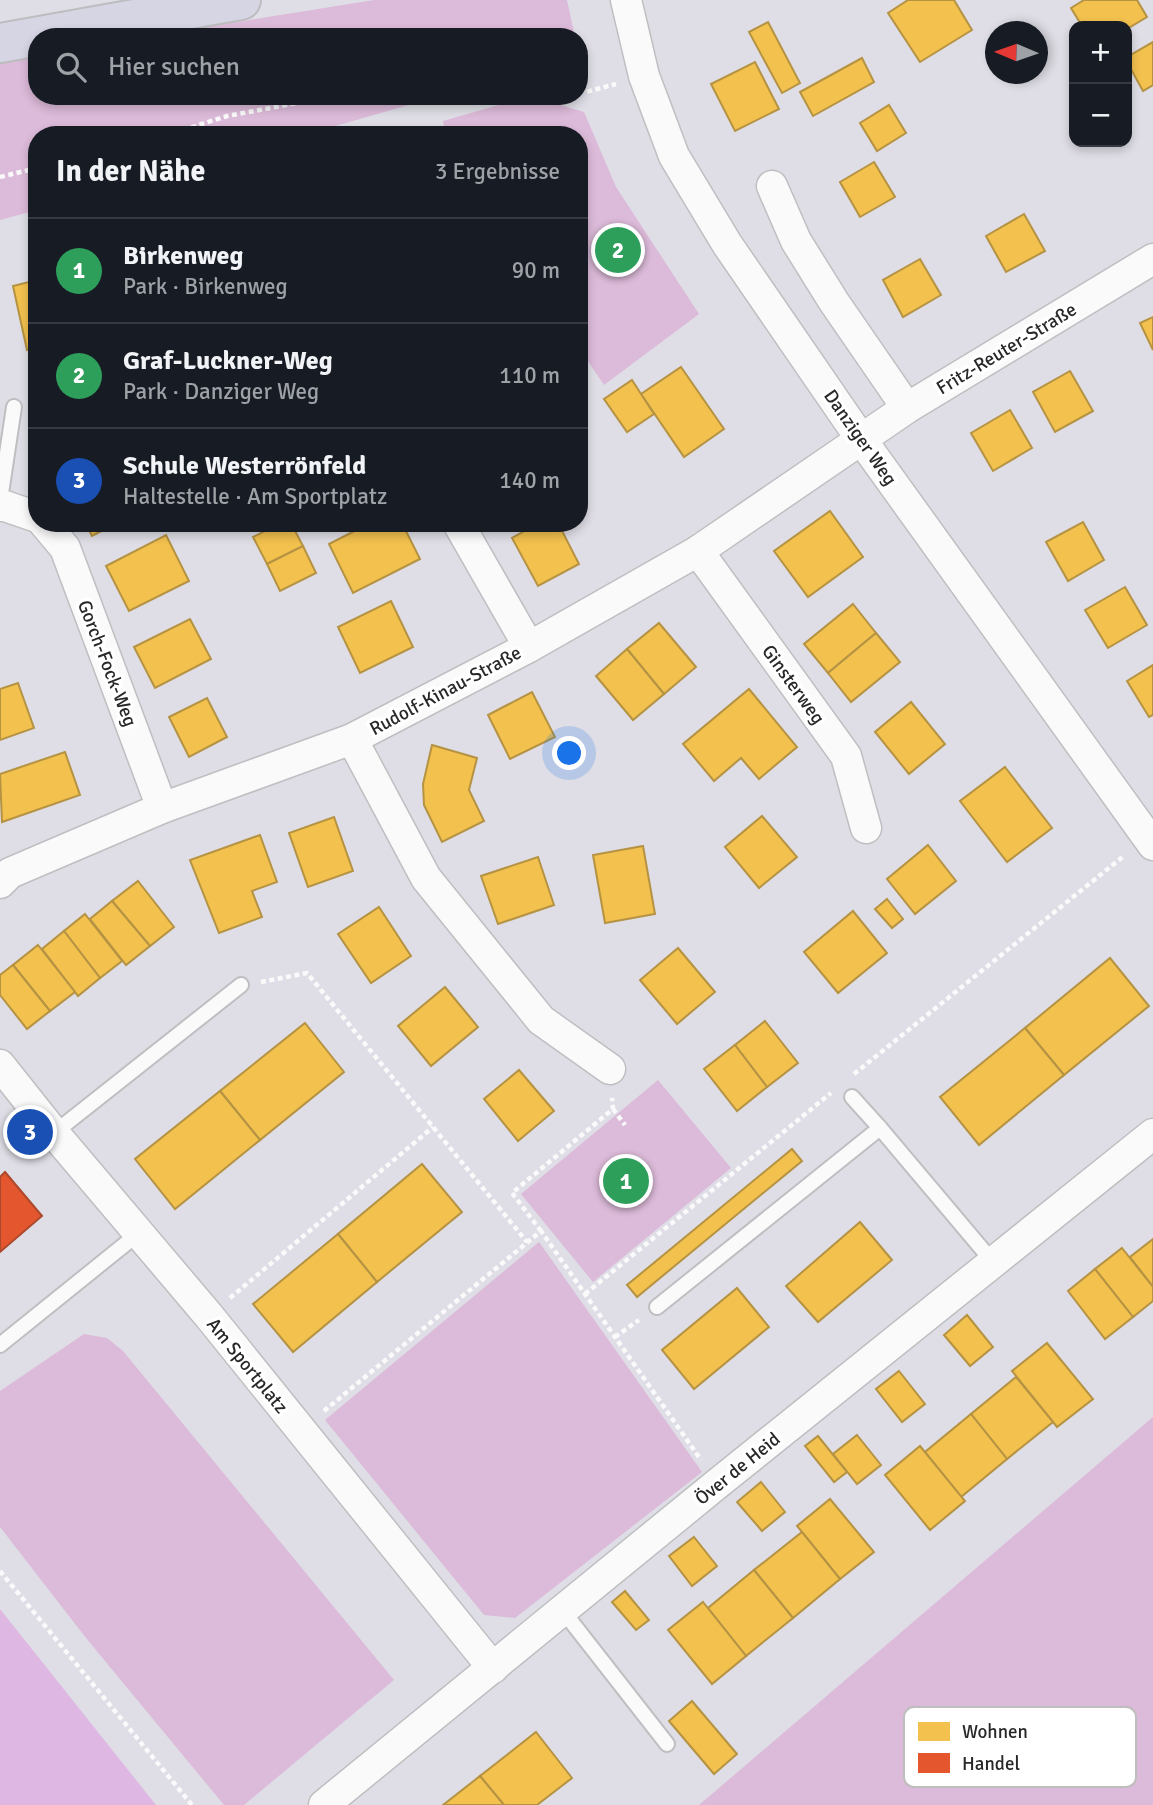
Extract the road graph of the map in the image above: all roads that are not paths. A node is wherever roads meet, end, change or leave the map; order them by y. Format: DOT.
graph roads {
  1 [pos="242,0"];
  2 [pos="629,10"];
  3 [pos="84,28"];
  4 [pos="28,38"];
  5 [pos="0,43"];
  6 [pos="772,186"];
  7 [pos="1153,259"];
  8 [pos="14,407"];
  9 [pos="907,408"];
  10 [pos="861,439"];
  11 [pos="0,500"];
  12 [pos="0,506"];
  13 [pos="28,514"];
  14 [pos="52,532"];
  15 [pos="463,532"];
  16 [pos="698,551"];
  17 [pos="529,647"];
  18 [pos="352,739"];
  19 [pos="162,808"];
  20 [pos="866,828"];
  21 [pos="1150,841"];
  22 [pos="0,883"];
  23 [pos="241,985"];
  24 [pos="0,1065"];
  25 [pos="610,1069"];
  26 [pos="852,1097"];
  27 [pos="880,1128"];
  28 [pos="54,1133"];
  29 [pos="1153,1134"];
  30 [pos="139,1233"];
  31 [pos="993,1262"];
  32 [pos="657,1307"];
  33 [pos="2,1343"];
  34 [pos="564,1611"];
  35 [pos="492,1668"];
  36 [pos="667,1744"];
  37 [pos="324,1805"];
  1 -- 3 [label="highway"];
  2 -- 10 [label="street, Danziger Weg"];
  4 -- 5 [label="highway"];
  6 -- 9 [label="street"];
  7 -- 9 [label="street, Fritz-Reuter-Straße"];
  8 -- 11 [label="lane"];
  9 -- 10 [label="street, Fritz-Reuter-Straße"];
  10 -- 16 [label="street, Rudolf-Kinau-Straße"];
  10 -- 21 [label="street, Danziger Weg"];
  12 -- 13 [label="street"];
  14 -- 19 [label="street, Gorch-Fock-Weg"];
  15 -- 17 [label="street"];
  16 -- 17 [label="street, Rudolf-Kinau-Straße"];
  16 -- 20 [label="street, Ginsterweg"];
  17 -- 18 [label="street, Rudolf-Kinau-Straße"];
  18 -- 19 [label="street, Rudolf-Kinau-Straße"];
  18 -- 25 [label="street"];
  19 -- 22 [label="street, Rudolf-Kinau-Straße"];
  23 -- 28 [label="lane"];
  24 -- 28 [label="street, Am Sportplatz"];
  26 -- 27 [label="lane"];
  27 -- 31 [label="lane"];
  27 -- 32 [label="lane"];
  28 -- 30 [label="street, Am Sportplatz"];
  29 -- 31 [label="street, Över de Heid"];
  30 -- 33 [label="lane"];
  30 -- 35 [label="street, Am Sportplatz"];
  31 -- 34 [label="street, Över de Heid"];
  34 -- 35 [label="street, Över de Heid"];
  34 -- 36 [label="lane"];
  35 -- 37 [label="street, Över de Heid"];
}
